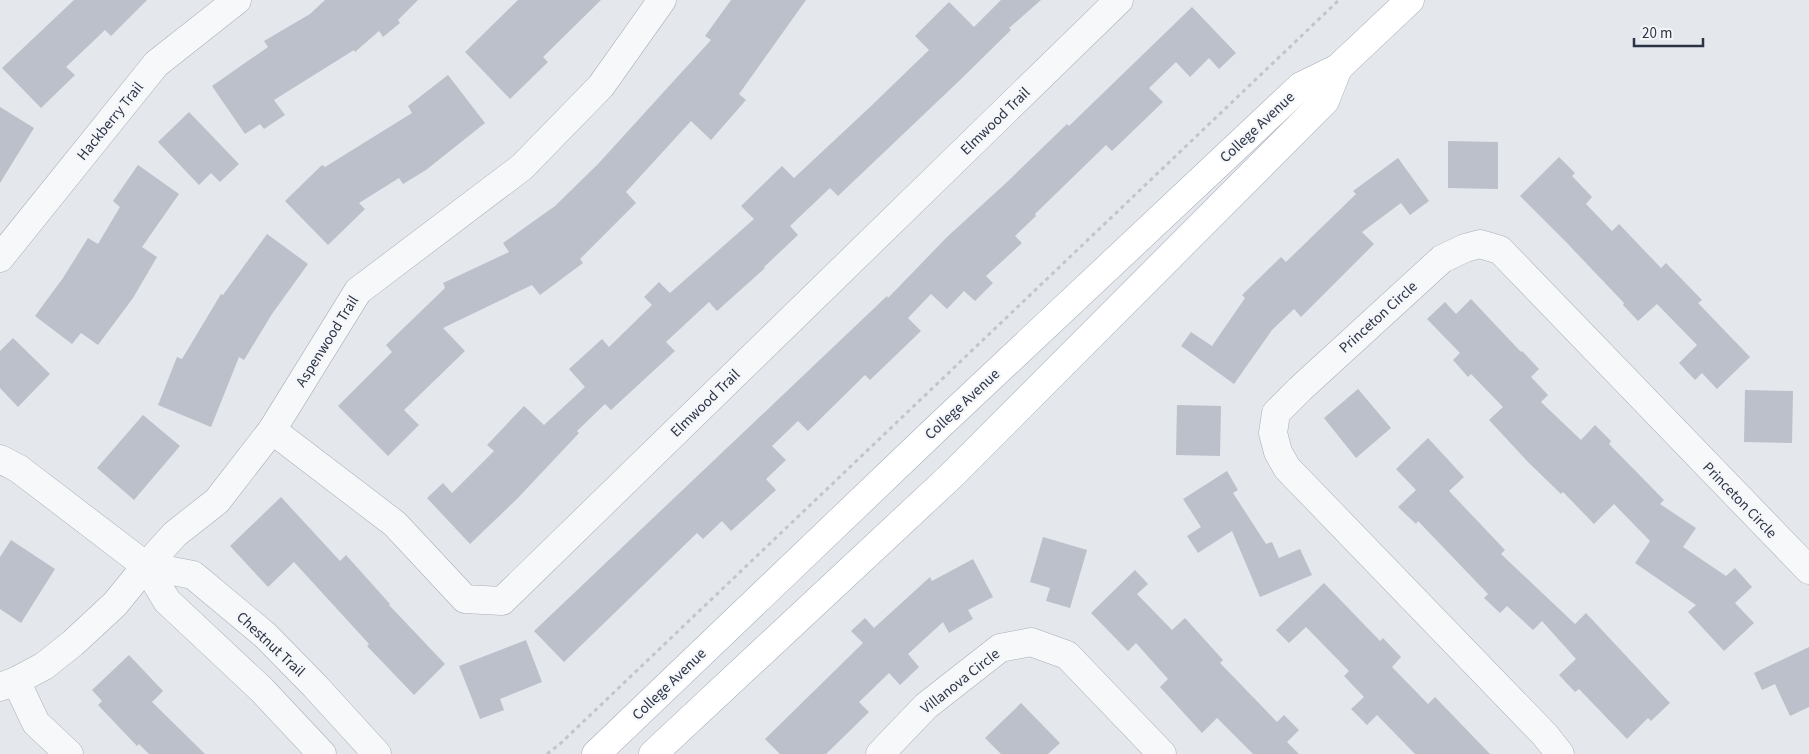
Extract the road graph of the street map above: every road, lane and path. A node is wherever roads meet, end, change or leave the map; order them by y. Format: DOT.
graph roads {
  1 [pos="237,0"];
  2 [pos="662,0"];
  3 [pos="1119,0"];
  4 [pos="1339,0"];
  5 [pos="1410,0"];
  6 [pos="1338,68"];
  7 [pos="0,258"];
  8 [pos="272,430"];
  9 [pos="0,459"];
  10 [pos="146,566"];
  11 [pos="1809,570"];
  12 [pos="8,684"];
  13 [pos="69,754"];
  14 [pos="322,754"];
  15 [pos="376,754"];
  16 [pos="547,754"];
  17 [pos="596,754"];
  18 [pos="653,754"];
  19 [pos="880,754"];
  20 [pos="1162,754"];
  21 [pos="1560,754"];
  1 -- 7 [label="street, Hackberry Trail"];
  2 -- 8 [label="street, Aspenwood Trail"];
  3 -- 8 [label="street, Elmwood Trail"];
  4 -- 16 [label="path"];
  5 -- 6 [label="main road, College Avenue"];
  6 -- 17 [label="main road, College Avenue"];
  6 -- 18 [label="main road, College Avenue"];
  8 -- 10 [label="street, Aspenwood Trail"];
  9 -- 10 [label="street, Chestnut Trail"];
  10 -- 12 [label="street, Aspenwood Trail"];
  10 -- 14 [label="street, Chestnut Trail"];
  10 -- 15 [label="street, Chestnut Trail"];
  11 -- 21 [label="street, Princeton Circle"];
  12 -- 13 [label="street"];
  19 -- 20 [label="street, Villanova Circle"];
}
